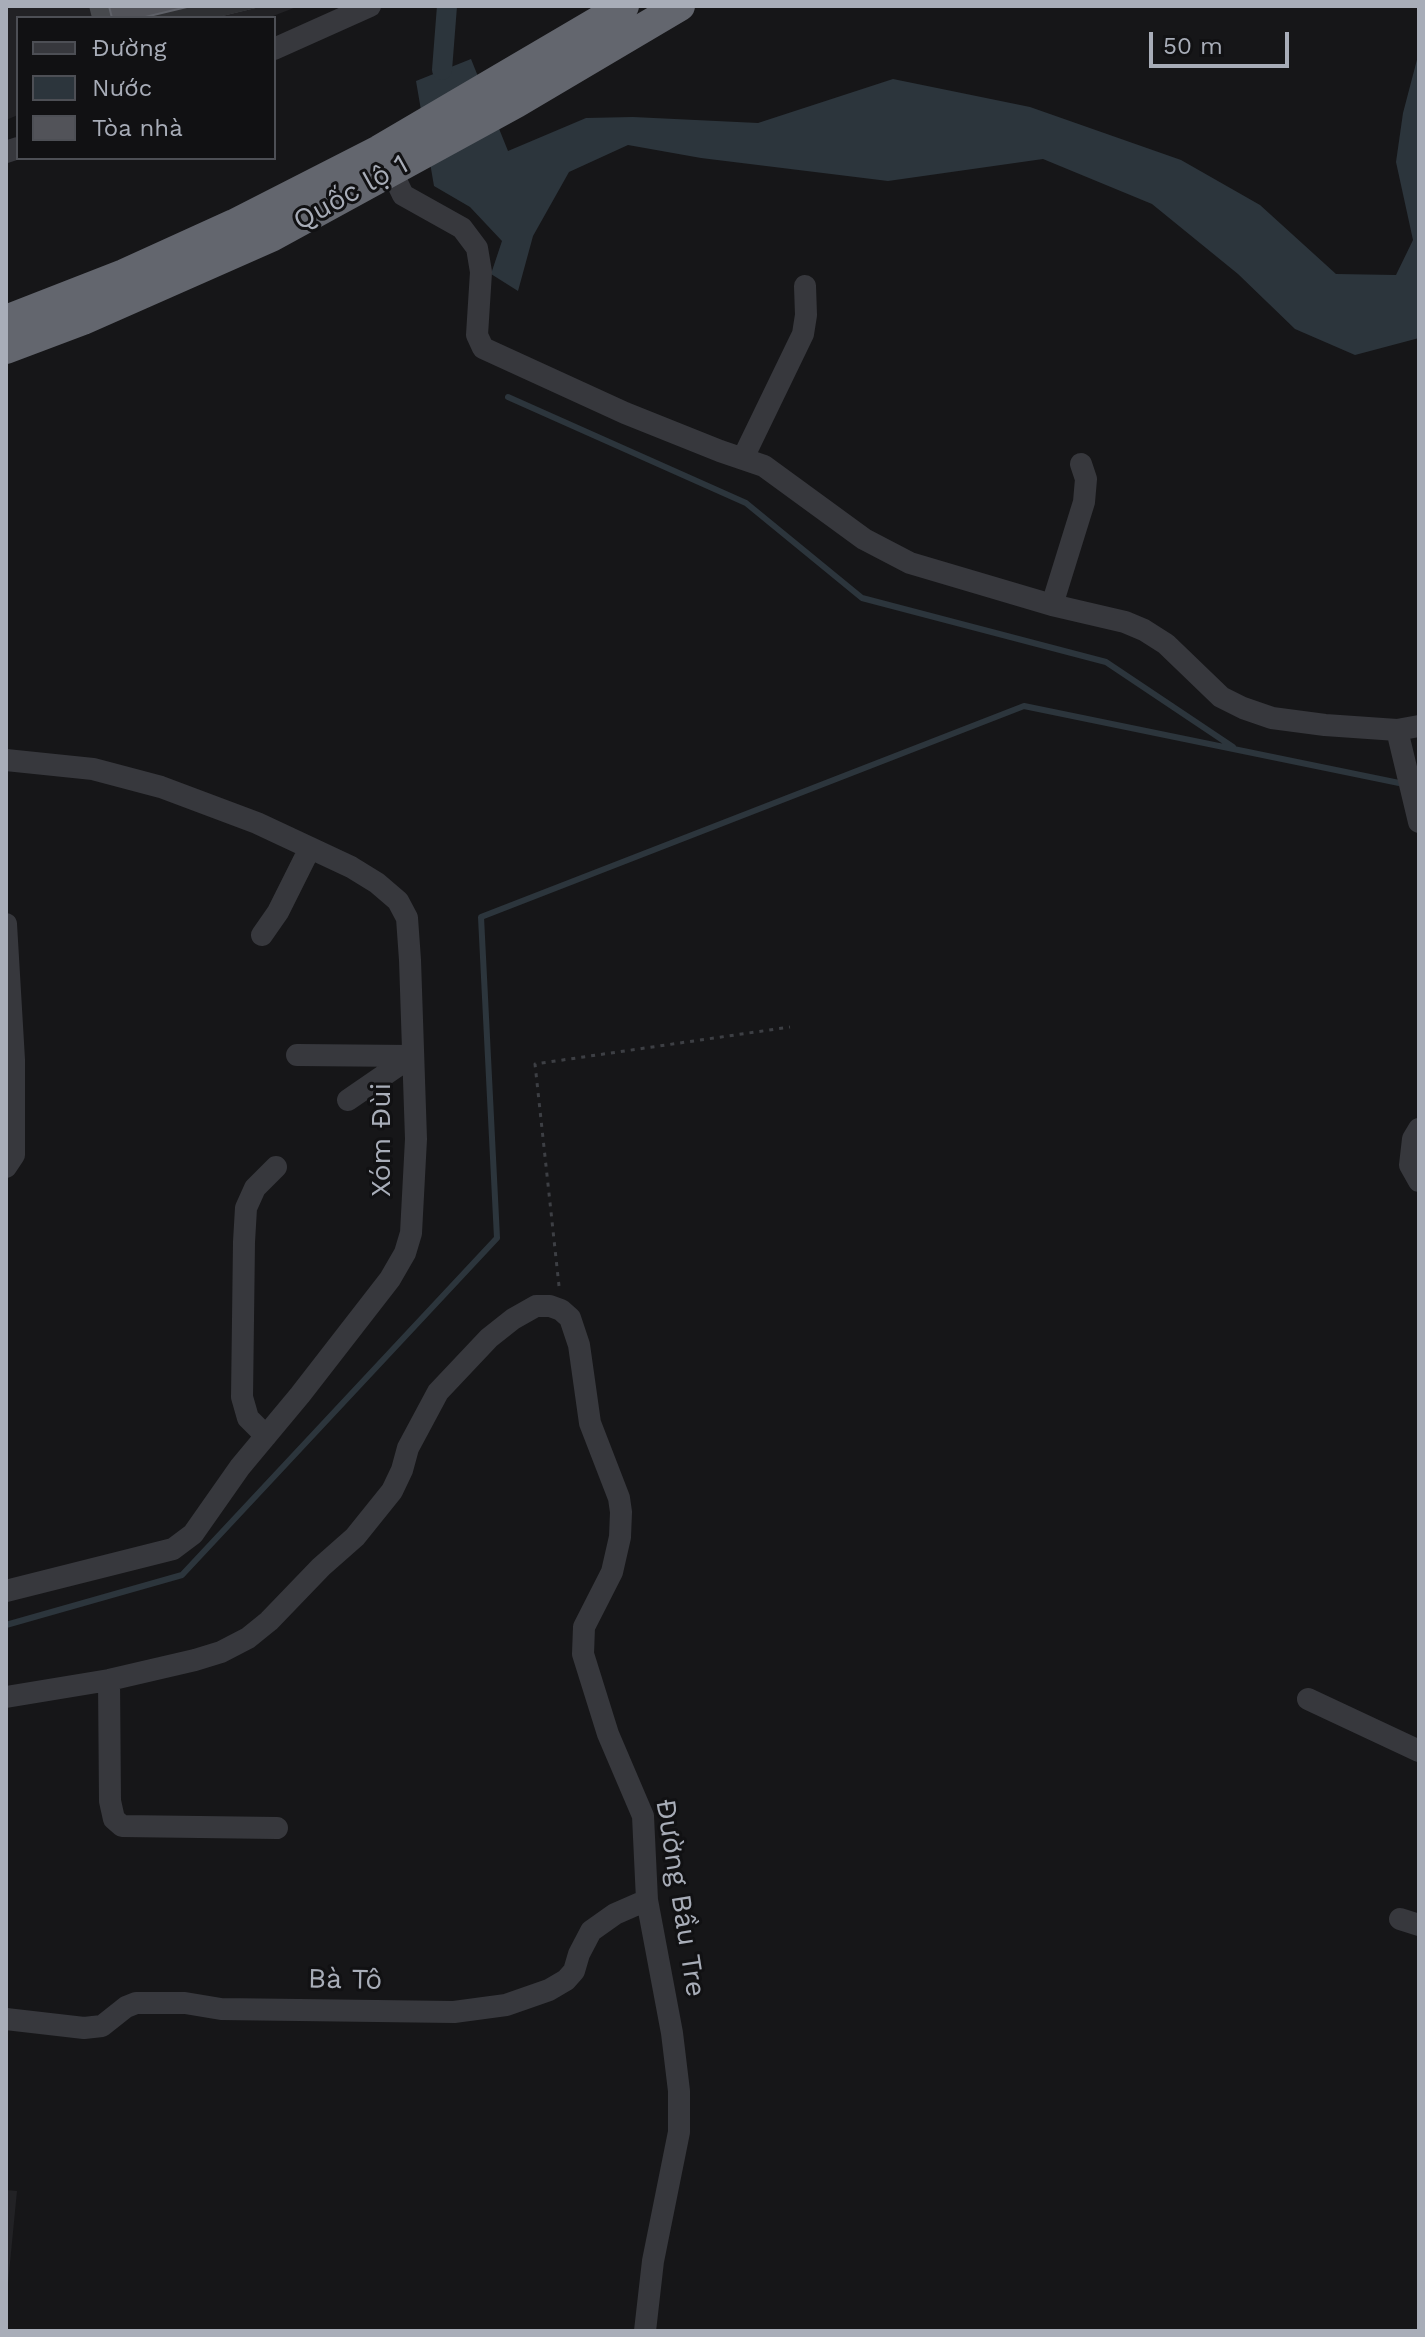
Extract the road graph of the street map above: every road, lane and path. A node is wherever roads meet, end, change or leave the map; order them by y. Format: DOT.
graph roads {
  1 [pos="370,6"];
  2 [pos="624,6"];
  3 [pos="680,6"];
  4 [pos="276,48"];
  5 [pos="386,161"];
  6 [pos="805,286"];
  7 [pos="6,320"];
  8 [pos="6,349"];
  9 [pos="743,458"];
  10 [pos="1081,464"];
  11 [pos="1052,605"];
  12 [pos="1408,728"];
  13 [pos="6,760"];
  14 [pos="1417,813"];
  15 [pos="310,848"];
  16 [pos="6,924"];
  17 [pos="262,935"];
  18 [pos="790,1027"];
  19 [pos="297,1055"];
  20 [pos="412,1056"];
  21 [pos="348,1100"];
  22 [pos="1419,1129"];
  23 [pos="6,1167"];
  24 [pos="276,1167"];
  25 [pos="1419,1181"];
  26 [pos="561,1310"];
  27 [pos="266,1436"];
  28 [pos="6,1591"];
  29 [pos="109,1680"];
  30 [pos="6,1697"];
  31 [pos="1308,1699"];
  32 [pos="1419,1751"];
  33 [pos="277,1828"];
  34 [pos="647,1900"];
  35 [pos="6,2019"];
  36 [pos="645,2331"];
  1 -- 4 [label="street"];
  2 -- 5 [label="highway, Quốc lộ 1"];
  3 -- 5 [label="highway, Quốc lộ 1"];
  5 -- 7 [label="highway, Quốc lộ 1"];
  5 -- 8 [label="highway, Quốc lộ 1"];
  5 -- 9 [label="street"];
  6 -- 9 [label="street"];
  9 -- 11 [label="street"];
  10 -- 11 [label="street"];
  11 -- 12 [label="street"];
  12 -- 14 [label="street"];
  13 -- 15 [label="street, Xóm Đùi"];
  15 -- 17 [label="street"];
  15 -- 20 [label="street, Xóm Đùi"];
  16 -- 23 [label="street"];
  18 -- 26 [label="path"];
  19 -- 20 [label="street"];
  20 -- 21 [label="street"];
  20 -- 27 [label="street, Xóm Đùi"];
  22 -- 25 [label="street"];
  24 -- 27 [label="street"];
  26 -- 29 [label="street"];
  26 -- 34 [label="street, Đường Bầu Tre"];
  27 -- 28 [label="street, Xóm Đùi"];
  29 -- 30 [label="street"];
  29 -- 33 [label="street"];
  31 -- 32 [label="street"];
  34 -- 35 [label="street, Bà Tô"];
  34 -- 36 [label="street, Đường Bầu Tre"];
}
